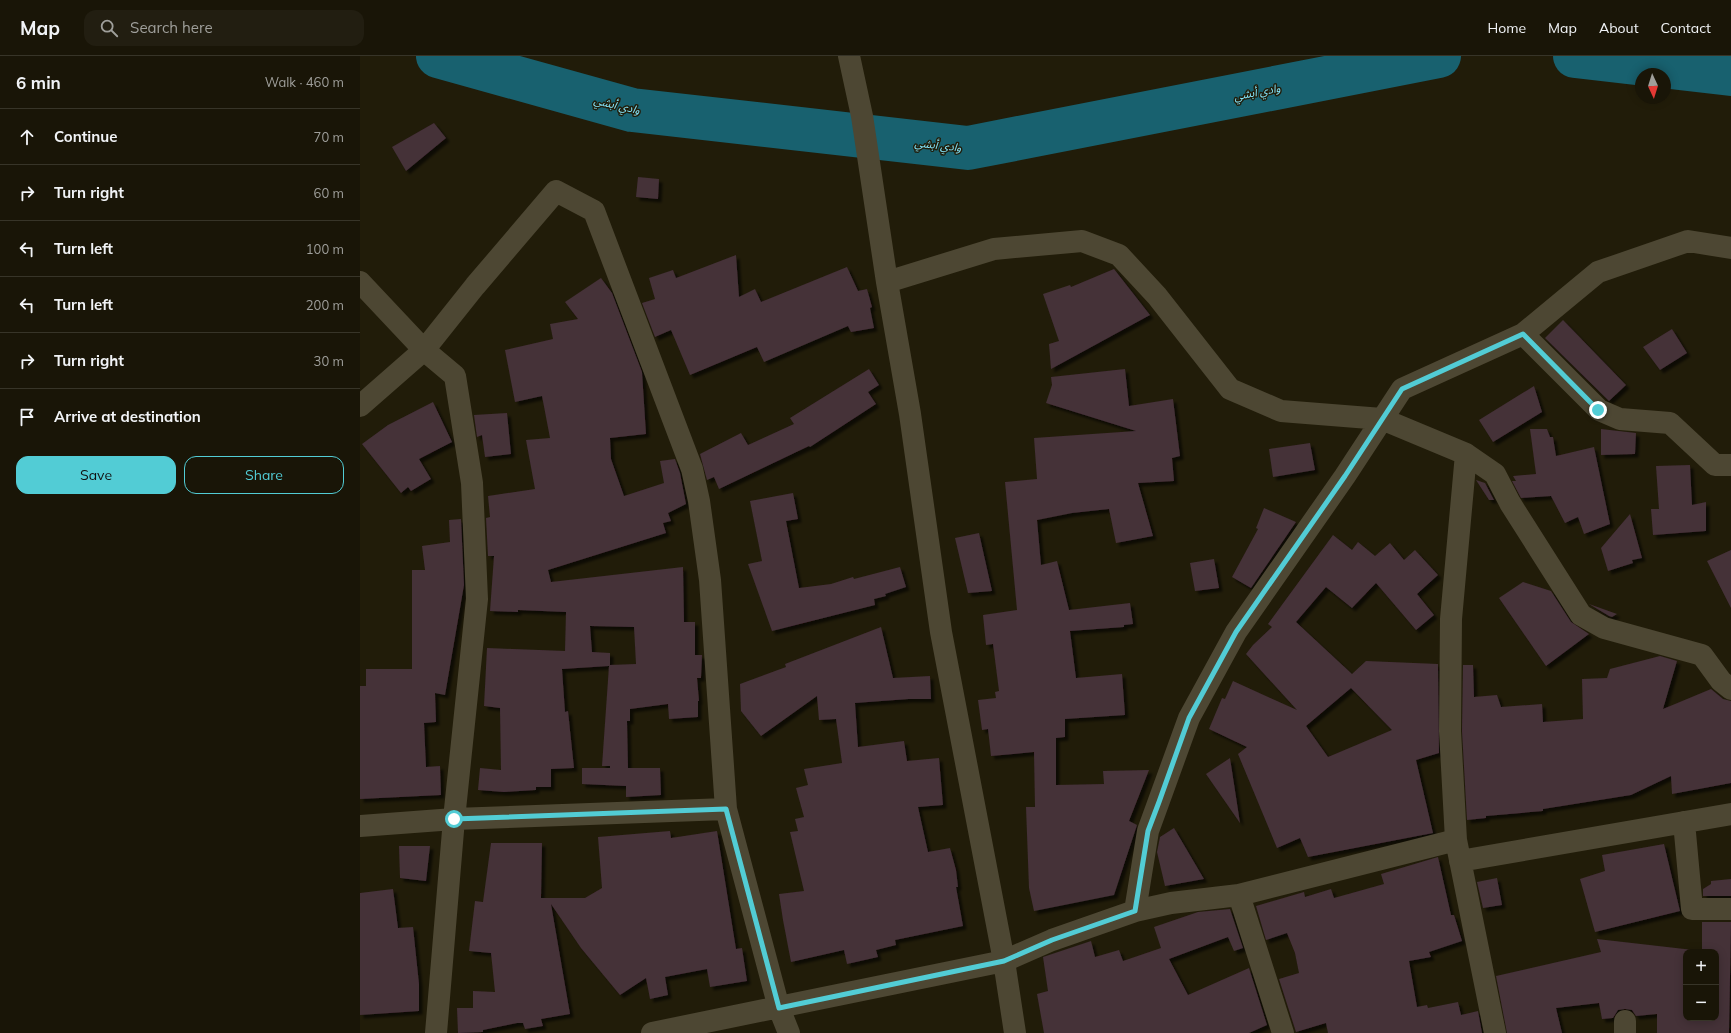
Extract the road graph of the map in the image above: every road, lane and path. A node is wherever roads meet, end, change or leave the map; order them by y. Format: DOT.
graph roads {
  1 [pos="849,56"];
  2 [pos="1731,248"];
  3 [pos="360,282"];
  4 [pos="887,282"];
  5 [pos="1523,334"];
  6 [pos="424,350"];
  7 [pos="360,406"];
  8 [pos="1382,420"];
  9 [pos="1466,454"];
  10 [pos="1731,465"];
  11 [pos="1731,689"];
  12 [pos="726,809"];
  13 [pos="1731,814"];
  14 [pos="454,819"];
  15 [pos="1684,822"];
  16 [pos="360,826"];
  17 [pos="1456,840"];
  18 [pos="1460,861"];
  19 [pos="1239,895"];
  20 [pos="1731,909"];
  21 [pos="1135,911"];
  22 [pos="1004,961"];
  23 [pos="779,1008"];
  24 [pos="436,1033"];
  25 [pos="652,1033"];
  26 [pos="789,1033"];
  27 [pos="1015,1033"];
  28 [pos="1283,1033"];
  29 [pos="1495,1033"];
  1 -- 4 [label="street"];
  2 -- 5 [label="street"];
  3 -- 6 [label="street"];
  4 -- 8 [label="street"];
  4 -- 22 [label="street"];
  5 -- 8 [label="street"];
  5 -- 10 [label="street"];
  6 -- 7 [label="street"];
  6 -- 12 [label="street"];
  6 -- 14 [label="street"];
  8 -- 9 [label="street"];
  8 -- 21 [label="street"];
  9 -- 11 [label="street"];
  9 -- 17 [label="street"];
  12 -- 14 [label="street"];
  12 -- 23 [label="street"];
  13 -- 15 [label="street"];
  14 -- 16 [label="street"];
  14 -- 24 [label="street"];
  15 -- 18 [label="street"];
  15 -- 20 [label="street"];
  17 -- 18 [label="street"];
  17 -- 19 [label="street"];
  18 -- 29 [label="street"];
  19 -- 21 [label="street"];
  19 -- 28 [label="street"];
  21 -- 22 [label="street"];
  22 -- 23 [label="street"];
  22 -- 27 [label="street"];
  23 -- 25 [label="street"];
  23 -- 26 [label="street"];
}
